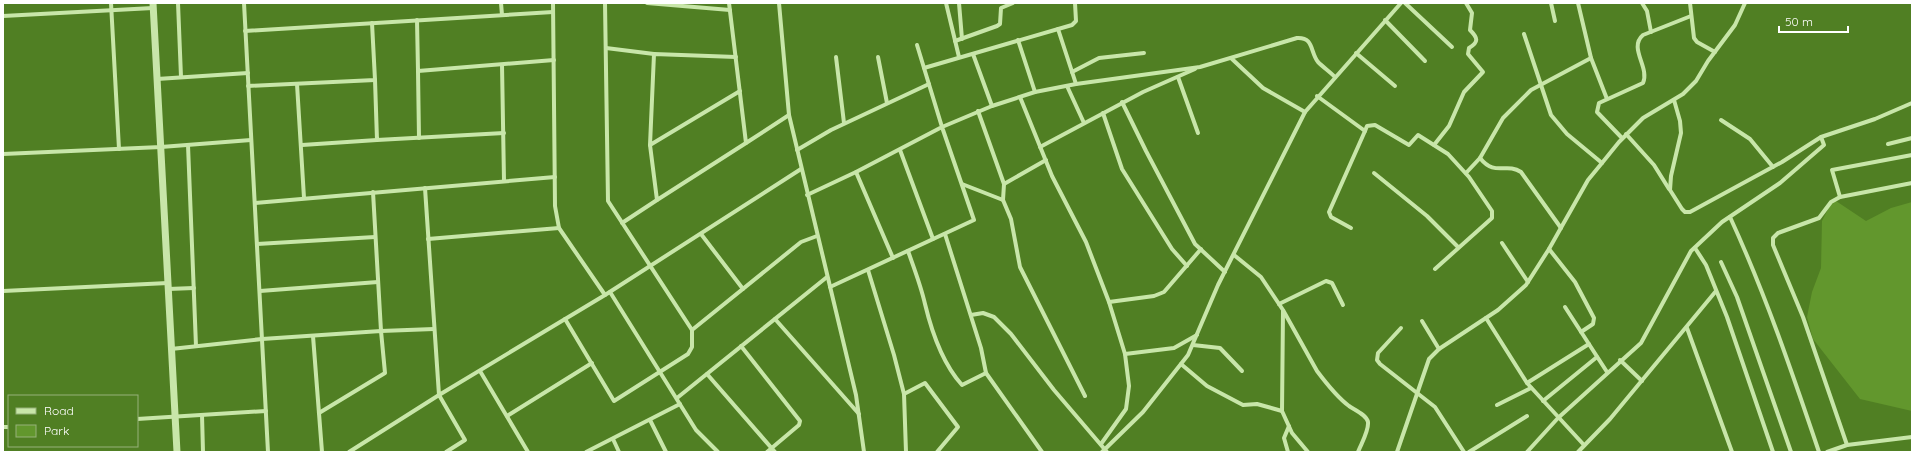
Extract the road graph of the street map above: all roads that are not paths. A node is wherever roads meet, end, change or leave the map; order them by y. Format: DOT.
graph roads {
  1 [pos="111,3"];
  2 [pos="178,3"];
  3 [pos="244,3"];
  4 [pos="501,3"];
  5 [pos="553,3"];
  6 [pos="605,3"];
  7 [pos="647,3"];
  8 [pos="729,3"];
  9 [pos="779,3"];
  10 [pos="946,3"];
  11 [pos="959,3"];
  12 [pos="1013,3"];
  13 [pos="1075,3"];
  14 [pos="1401,3"];
  15 [pos="1406,3"];
  16 [pos="1466,3"];
  17 [pos="1551,3"];
  18 [pos="1578,3"];
  19 [pos="1642,3"];
  20 [pos="1744,3"];
  21 [pos="1689,4"];
  22 [pos="153,6"];
  23 [pos="730,10"];
  24 [pos="112,11"];
  25 [pos="553,12"];
  26 [pos="502,15"];
  27 [pos="3,16"];
  28 [pos="1691,16"];
  29 [pos="417,20"];
  30 [pos="1386,20"];
  31 [pos="1555,21"];
  32 [pos="372,23"];
  33 [pos="1058,29"];
  34 [pos="245,31"];
  35 [pos="1651,32"];
  36 [pos="1524,34"];
  37 [pos="962,39"];
  38 [pos="1018,40"];
  39 [pos="955,41"];
  40 [pos="917,45"];
  41 [pos="1452,47"];
  42 [pos="606,48"];
  43 [pos="1715,52"];
  44 [pos="1144,53"];
  45 [pos="1356,53"];
  46 [pos="654,54"];
  47 [pos="973,54"];
  48 [pos="736,57"];
  49 [pos="836,57"];
  50 [pos="878,57"];
  51 [pos="959,57"];
  52 [pos="1232,58"];
  53 [pos="1591,58"];
  54 [pos="554,60"];
  55 [pos="1425,61"];
  56 [pos="502,65"];
  57 [pos="1200,67"];
  58 [pos="924,68"];
  59 [pos="418,71"];
  60 [pos="1072,72"];
  61 [pos="248,73"];
  62 [pos="1335,76"];
  63 [pos="181,77"];
  64 [pos="1178,77"];
  65 [pos="157,79"];
  66 [pos="375,80"];
  67 [pos="297,84"];
  68 [pos="929,84"];
  69 [pos="1076,84"];
  70 [pos="1540,84"];
  71 [pos="248,86"];
  72 [pos="1067,86"];
  73 [pos="1395,86"];
  74 [pos="740,91"];
  75 [pos="1035,92"];
  76 [pos="1317,96"];
  77 [pos="1020,97"];
  78 [pos="1607,100"];
  79 [pos="1674,100"];
  80 [pos="1122,102"];
  81 [pos="887,103"];
  82 [pos="1912,103"];
  83 [pos="992,106"];
  84 [pos="978,112"];
  85 [pos="1305,112"];
  86 [pos="1103,113"];
  87 [pos="789,116"];
  88 [pos="1721,120"];
  89 [pos="844,123"];
  90 [pos="1084,123"];
  91 [pos="942,127"];
  92 [pos="1365,131"];
  93 [pos="504,133"];
  94 [pos="1198,133"];
  95 [pos="1626,134"];
  96 [pos="1821,137"];
  97 [pos="419,138"];
  98 [pos="1622,138"];
  99 [pos="1912,138"];
  100 [pos="251,140"];
  101 [pos="377,140"];
  102 [pos="746,143"];
  103 [pos="1888,144"];
  104 [pos="188,145"];
  105 [pos="302,145"];
  106 [pos="650,145"];
  107 [pos="1434,145"];
  108 [pos="160,147"];
  109 [pos="1040,147"];
  110 [pos="119,149"];
  111 [pos="797,150"];
  112 [pos="900,150"];
  113 [pos="3,154"];
  114 [pos="1912,156"];
  115 [pos="1480,158"];
  116 [pos="1046,160"];
  117 [pos="1602,163"];
  118 [pos="1773,167"];
  119 [pos="802,169"];
  120 [pos="856,172"];
  121 [pos="1374,173"];
  122 [pos="1466,173"];
  123 [pos="555,177"];
  124 [pos="504,181"];
  125 [pos="1912,183"];
  126 [pos="962,184"];
  127 [pos="1004,184"];
  128 [pos="425,188"];
  129 [pos="1670,190"];
  130 [pos="372,192"];
  131 [pos="807,195"];
  132 [pos="1840,197"];
  133 [pos="304,198"];
  134 [pos="657,200"];
  135 [pos="1003,200"];
  136 [pos="255,203"];
  137 [pos="1730,217"];
  138 [pos="622,222"];
  139 [pos="559,228"];
  140 [pos="1351,228"];
  141 [pos="1561,228"];
  142 [pos="701,234"];
  143 [pos="945,234"];
  144 [pos="375,236"];
  145 [pos="817,236"];
  146 [pos="428,239"];
  147 [pos="933,239"];
  148 [pos="1502,243"];
  149 [pos="257,244"];
  150 [pos="1458,246"];
  151 [pos="1695,248"];
  152 [pos="1201,250"];
  153 [pos="1549,250"];
  154 [pos="908,251"];
  155 [pos="1234,256"];
  156 [pos="893,258"];
  157 [pos="1721,262"];
  158 [pos="650,266"];
  159 [pos="1187,266"];
  160 [pos="1435,269"];
  161 [pos="868,270"];
  162 [pos="1225,272"];
  163 [pos="827,277"];
  164 [pos="378,282"];
  165 [pos="1528,282"];
  166 [pos="168,286"];
  167 [pos="194,288"];
  168 [pos="830,288"];
  169 [pos="743,289"];
  170 [pos="3,291"];
  171 [pos="260,291"];
  172 [pos="1716,291"];
  173 [pos="610,292"];
  174 [pos="605,295"];
  175 [pos="1108,302"];
  176 [pos="1279,304"];
  177 [pos="1343,305"];
  178 [pos="1565,307"];
  179 [pos="1283,310"];
  180 [pos="971,315"];
  181 [pos="1486,318"];
  182 [pos="565,319"];
  183 [pos="775,319"];
  184 [pos="1422,321"];
  185 [pos="1401,328"];
  186 [pos="1687,328"];
  187 [pos="434,329"];
  188 [pos="692,330"];
  189 [pos="381,331"];
  190 [pos="1581,332"];
  191 [pos="1197,334"];
  192 [pos="313,336"];
  193 [pos="262,339"];
  194 [pos="1589,344"];
  195 [pos="1193,345"];
  196 [pos="196,346"];
  197 [pos="741,346"];
  198 [pos="171,349"];
  199 [pos="1439,349"];
  200 [pos="1125,354"];
  201 [pos="1598,357"];
  202 [pos="1620,360"];
  203 [pos="592,363"];
  204 [pos="1181,364"];
  205 [pos="480,371"];
  206 [pos="1242,371"];
  207 [pos="1607,372"];
  208 [pos="661,373"];
  209 [pos="986,373"];
  210 [pos="707,374"];
  211 [pos="1642,381"];
  212 [pos="1527,383"];
  213 [pos="1531,388"];
  214 [pos="1417,392"];
  215 [pos="904,394"];
  216 [pos="439,395"];
  217 [pos="1084,396"];
  218 [pos="677,398"];
  219 [pos="1543,400"];
  220 [pos="680,404"];
  221 [pos="1497,405"];
  222 [pos="1282,410"];
  223 [pos="266,412"];
  224 [pos="319,413"];
  225 [pos="859,414"];
  226 [pos="202,415"];
  227 [pos="175,416"];
  228 [pos="507,416"];
  229 [pos="1527,416"];
  230 [pos="1558,418"];
  231 [pos="138,419"];
  232 [pos="650,420"];
  233 [pos="1289,426"];
  234 [pos="1912,436"];
  235 [pos="613,439"];
  236 [pos="1101,444"];
  237 [pos="1584,445"];
  238 [pos="1847,445"];
  239 [pos="772,448"];
  240 [pos="354,450"];
  241 [pos="940,451"];
  242 [pos="1105,451"];
  243 [pos="177,452"];
  244 [pos="204,452"];
  245 [pos="268,452"];
  246 [pos="322,452"];
  247 [pos="349,452"];
  248 [pos="446,452"];
  249 [pos="528,452"];
  250 [pos="586,452"];
  251 [pos="619,452"];
  252 [pos="666,452"];
  253 [pos="718,452"];
  254 [pos="767,452"];
  255 [pos="775,452"];
  256 [pos="864,452"];
  257 [pos="906,452"];
  258 [pos="1042,452"];
  259 [pos="1288,452"];
  260 [pos="1308,452"];
  261 [pos="1358,452"];
  262 [pos="1396,452"];
  263 [pos="1464,452"];
  264 [pos="1469,452"];
  265 [pos="1527,452"];
  266 [pos="1578,452"];
  267 [pos="1732,452"];
  268 [pos="1773,452"];
  269 [pos="1791,452"];
  270 [pos="1819,452"];
  271 [pos="1827,452"];
  1 -- 24 [label="street"];
  2 -- 63 [label="street"];
  3 -- 34 [label="street"];
  4 -- 26 [label="street"];
  5 -- 25 [label="street"];
  6 -- 42 [label="street"];
  7 -- 23 [label="street"];
  8 -- 23 [label="street"];
  9 -- 87 [label="street"];
  10 -- 39 [label="street"];
  11 -- 37 [label="street"];
  12 -- 37 [label="street"];
  13 -- 33 [label="street"];
  14 -- 30 [label="street"];
  15 -- 41 [label="street"];
  16 -- 107 [label="street"];
  17 -- 31 [label="street"];
  18 -- 53 [label="street"];
  19 -- 35 [label="street"];
  20 -- 43 [label="street"];
  21 -- 28 [label="street"];
  22 -- 24 [label="street"];
  22 -- 65 [label="street"];
  23 -- 48 [label="street"];
  24 -- 27 [label="street"];
  24 -- 110 [label="street"];
  25 -- 26 [label="street"];
  25 -- 54 [label="street"];
  26 -- 29 [label="street"];
  28 -- 35 [label="street"];
  28 -- 43 [label="street"];
  29 -- 32 [label="street"];
  29 -- 59 [label="street"];
  30 -- 45 [label="street"];
  30 -- 55 [label="street"];
  32 -- 34 [label="street"];
  32 -- 66 [label="street"];
  33 -- 38 [label="street"];
  33 -- 60 [label="street"];
  34 -- 61 [label="street"];
  35 -- 78 [label="street"];
  36 -- 70 [label="street"];
  37 -- 39 [label="street"];
  38 -- 47 [label="street"];
  38 -- 75 [label="street"];
  39 -- 51 [label="street"];
  40 -- 58 [label="street"];
  42 -- 46 [label="street"];
  42 -- 138 [label="street"];
  43 -- 79 [label="street"];
  44 -- 60 [label="street"];
  45 -- 62 [label="street"];
  45 -- 73 [label="street"];
  46 -- 48 [label="street"];
  46 -- 106 [label="street"];
  47 -- 51 [label="street"];
  47 -- 83 [label="street"];
  48 -- 74 [label="street"];
  49 -- 89 [label="street"];
  50 -- 81 [label="street"];
  51 -- 58 [label="street"];
  52 -- 57 [label="street"];
  52 -- 62 [label="street"];
  52 -- 85 [label="street"];
  53 -- 70 [label="street"];
  53 -- 78 [label="street"];
  54 -- 56 [label="street"];
  54 -- 123 [label="street"];
  56 -- 59 [label="street"];
  56 -- 93 [label="street"];
  57 -- 64 [label="street"];
  57 -- 69 [label="street"];
  58 -- 68 [label="street"];
  59 -- 97 [label="street"];
  60 -- 69 [label="street"];
  61 -- 63 [label="street"];
  61 -- 71 [label="street"];
  62 -- 76 [label="street"];
  63 -- 65 [label="street"];
  64 -- 80 [label="street"];
  64 -- 94 [label="street"];
  65 -- 108 [label="street"];
  66 -- 67 [label="street"];
  66 -- 101 [label="street"];
  67 -- 71 [label="street"];
  67 -- 105 [label="street"];
  68 -- 81 [label="street"];
  68 -- 91 [label="street"];
  69 -- 72 [label="street"];
  70 -- 115 [label="street"];
  70 -- 117 [label="street"];
  71 -- 100 [label="street"];
  72 -- 75 [label="street"];
  72 -- 90 [label="street"];
  74 -- 102 [label="street"];
  74 -- 106 [label="street"];
  75 -- 77 [label="street"];
  76 -- 85 [label="street"];
  76 -- 92 [label="street"];
  77 -- 83 [label="street"];
  77 -- 109 [label="street"];
  78 -- 98 [label="street"];
  79 -- 95 [label="street"];
  79 -- 129 [label="street"];
  80 -- 86 [label="street"];
  80 -- 152 [label="street"];
  81 -- 89 [label="street"];
  82 -- 96 [label="street"];
  83 -- 84 [label="street"];
  84 -- 91 [label="street"];
  84 -- 127 [label="street"];
  85 -- 155 [label="street"];
  86 -- 90 [label="street"];
  86 -- 159 [label="street"];
  87 -- 102 [label="street"];
  87 -- 111 [label="street"];
  88 -- 118 [label="street"];
  89 -- 111 [label="street"];
  90 -- 109 [label="street"];
  91 -- 112 [label="street"];
  91 -- 126 [label="street"];
  92 -- 107 [label="street"];
  92 -- 140 [label="street"];
  93 -- 97 [label="street"];
  93 -- 124 [label="street"];
  95 -- 98 [label="street"];
  95 -- 129 [label="street"];
  96 -- 118 [label="street"];
  96 -- 137 [label="street"];
  97 -- 101 [label="street"];
  98 -- 117 [label="street"];
  99 -- 103 [label="street"];
  100 -- 104 [label="street"];
  100 -- 136 [label="street"];
  101 -- 105 [label="street"];
  102 -- 134 [label="street"];
  104 -- 108 [label="street"];
  104 -- 167 [label="street"];
  105 -- 133 [label="street"];
  106 -- 134 [label="street"];
  107 -- 122 [label="street"];
  108 -- 110 [label="street"];
  108 -- 166 [label="street"];
  109 -- 116 [label="street"];
  110 -- 113 [label="street"];
  111 -- 119 [label="street"];
  112 -- 120 [label="street"];
  112 -- 147 [label="street"];
  114 -- 132 [label="street"];
  115 -- 122 [label="street"];
  115 -- 141 [label="street"];
  116 -- 127 [label="street"];
  116 -- 175 [label="street"];
  117 -- 141 [label="street"];
  118 -- 129 [label="street"];
  119 -- 131 [label="street"];
  119 -- 142 [label="street"];
  120 -- 131 [label="street"];
  120 -- 156 [label="street"];
  121 -- 150 [label="street"];
  122 -- 150 [label="street"];
  123 -- 124 [label="street"];
  123 -- 139 [label="street"];
  124 -- 128 [label="street"];
  125 -- 132 [label="street"];
  126 -- 135 [label="street"];
  126 -- 143 [label="street"];
  127 -- 135 [label="street"];
  128 -- 130 [label="street"];
  128 -- 146 [label="street"];
  130 -- 133 [label="street"];
  130 -- 144 [label="street"];
  131 -- 145 [label="street"];
  132 -- 238 [label="street"];
  133 -- 136 [label="street"];
  134 -- 138 [label="street"];
  135 -- 217 [label="street"];
  136 -- 149 [label="street"];
  137 -- 151 [label="street"];
  137 -- 270 [label="street"];
  138 -- 158 [label="street"];
  139 -- 146 [label="street"];
  139 -- 174 [label="street"];
  141 -- 153 [label="street"];
  142 -- 158 [label="street"];
  142 -- 169 [label="street"];
  143 -- 147 [label="street"];
  143 -- 180 [label="street"];
  144 -- 149 [label="street"];
  144 -- 164 [label="street"];
  145 -- 163 [label="street"];
  145 -- 169 [label="street"];
  146 -- 187 [label="street"];
  147 -- 154 [label="street"];
  148 -- 165 [label="street"];
  149 -- 171 [label="street"];
  150 -- 160 [label="street"];
  151 -- 172 [label="street"];
  151 -- 202 [label="street"];
  152 -- 159 [label="street"];
  152 -- 162 [label="street"];
  153 -- 165 [label="street"];
  153 -- 190 [label="street"];
  154 -- 156 [label="street"];
  154 -- 209 [label="street"];
  155 -- 162 [label="street"];
  155 -- 176 [label="street"];
  156 -- 161 [label="street"];
  157 -- 269 [label="street"];
  158 -- 173 [label="street"];
  158 -- 188 [label="street"];
  159 -- 175 [label="street"];
  161 -- 168 [label="street"];
  161 -- 215 [label="street"];
  162 -- 191 [label="street"];
  163 -- 168 [label="street"];
  163 -- 183 [label="street"];
  164 -- 171 [label="street"];
  164 -- 189 [label="street"];
  165 -- 181 [label="street"];
  166 -- 167 [label="street"];
  166 -- 170 [label="street"];
  166 -- 198 [label="street"];
  167 -- 196 [label="street"];
  168 -- 225 [label="street"];
  169 -- 188 [label="street"];
  171 -- 193 [label="street"];
  172 -- 186 [label="street"];
  172 -- 268 [label="street"];
  173 -- 174 [label="street"];
  173 -- 208 [label="street"];
  174 -- 182 [label="street"];
  175 -- 200 [label="street"];
  176 -- 177 [label="street"];
  176 -- 179 [label="street"];
  178 -- 190 [label="street"];
  179 -- 222 [label="street"];
  179 -- 261 [label="street"];
  180 -- 209 [label="street"];
  180 -- 236 [label="street"];
  181 -- 199 [label="street"];
  181 -- 212 [label="street"];
  182 -- 203 [label="street"];
  182 -- 205 [label="street"];
  183 -- 197 [label="street"];
  183 -- 225 [label="street"];
  184 -- 199 [label="street"];
  185 -- 214 [label="street"];
  186 -- 211 [label="street"];
  186 -- 267 [label="street"];
  187 -- 189 [label="street"];
  187 -- 216 [label="street"];
  188 -- 208 [label="street"];
  189 -- 192 [label="street"];
  189 -- 224 [label="street"];
  190 -- 194 [label="street"];
  191 -- 195 [label="street"];
  191 -- 200 [label="street"];
  192 -- 193 [label="street"];
  192 -- 224 [label="street"];
  193 -- 196 [label="street"];
  193 -- 223 [label="street"];
  194 -- 201 [label="street"];
  194 -- 212 [label="street"];
  195 -- 204 [label="street"];
  195 -- 206 [label="street"];
  196 -- 198 [label="street"];
  197 -- 210 [label="street"];
  197 -- 239 [label="street"];
  198 -- 227 [label="street"];
  199 -- 214 [label="street"];
  200 -- 236 [label="street"];
  201 -- 207 [label="street"];
  201 -- 219 [label="street"];
  202 -- 207 [label="street"];
  202 -- 211 [label="street"];
  203 -- 208 [label="street"];
  203 -- 228 [label="street"];
  204 -- 222 [label="street"];
  204 -- 242 [label="street"];
  205 -- 216 [label="street"];
  205 -- 228 [label="street"];
  207 -- 230 [label="street"];
  208 -- 218 [label="street"];
  209 -- 258 [label="street"];
  210 -- 218 [label="street"];
  210 -- 239 [label="street"];
  211 -- 237 [label="street"];
  212 -- 213 [label="street"];
  213 -- 219 [label="street"];
  213 -- 221 [label="street"];
  214 -- 262 [label="street"];
  214 -- 263 [label="street"];
  215 -- 241 [label="street"];
  215 -- 257 [label="street"];
  216 -- 240 [label="street"];
  216 -- 248 [label="street"];
  218 -- 220 [label="street"];
  219 -- 230 [label="street"];
  220 -- 232 [label="street"];
  220 -- 253 [label="street"];
  222 -- 233 [label="street"];
  223 -- 226 [label="street"];
  223 -- 245 [label="street"];
  224 -- 246 [label="street"];
  225 -- 256 [label="street"];
  226 -- 227 [label="street"];
  226 -- 244 [label="street"];
  227 -- 231 [label="street"];
  227 -- 243 [label="street"];
  228 -- 249 [label="street"];
  229 -- 264 [label="street"];
  230 -- 237 [label="street"];
  230 -- 265 [label="street"];
  232 -- 235 [label="street"];
  232 -- 252 [label="street"];
  233 -- 259 [label="street"];
  233 -- 260 [label="street"];
  234 -- 238 [label="street"];
  235 -- 250 [label="street"];
  235 -- 251 [label="street"];
  236 -- 242 [label="street"];
  237 -- 266 [label="street"];
  238 -- 271 [label="street"];
  239 -- 254 [label="street"];
  239 -- 255 [label="street"];
  240 -- 247 [label="street"];
}
